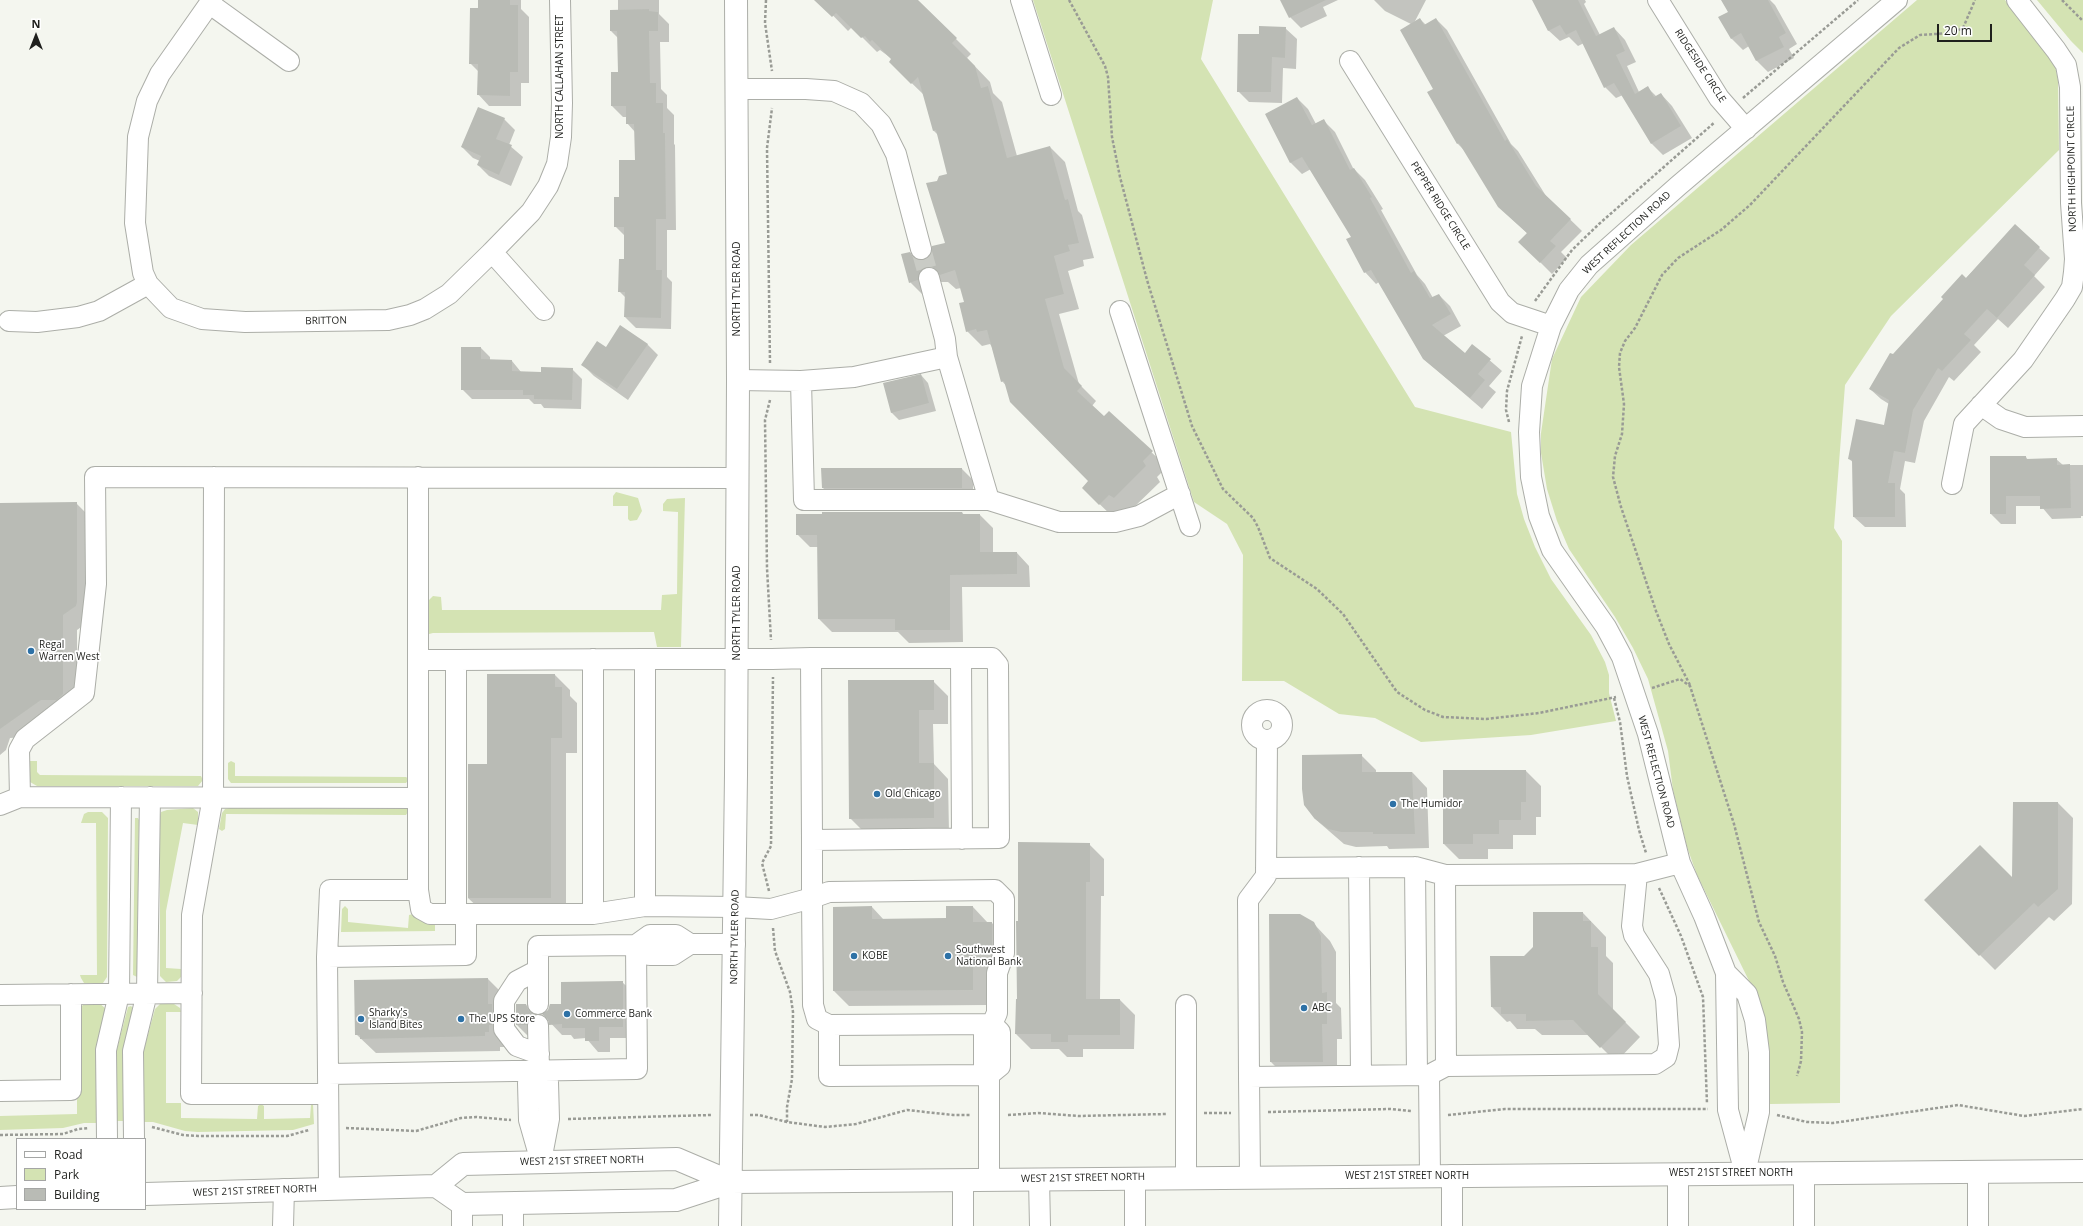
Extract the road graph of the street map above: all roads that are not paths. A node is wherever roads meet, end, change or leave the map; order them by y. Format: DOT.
graph roads {
  1 [pos="560,0"];
  2 [pos="736,0"];
  3 [pos="1021,0"];
  4 [pos="1658,0"];
  5 [pos="1897,0"];
  6 [pos="2017,0"];
  7 [pos="211,2"];
  8 [pos="289,61"];
  9 [pos="1350,61"];
  10 [pos="736,89"];
  11 [pos="1051,95"];
  12 [pos="1746,129"];
  13 [pos="921,249"];
  14 [pos="492,252"];
  15 [pos="2079,262"];
  16 [pos="929,278"];
  17 [pos="148,284"];
  18 [pos="544,310"];
  19 [pos="1120,311"];
  20 [pos="9,321"];
  21 [pos="1551,326"];
  22 [pos="947,357"];
  23 [pos="738,380"];
  24 [pos="801,381"];
  25 [pos="1980,405"];
  26 [pos="2083,426"];
  27 [pos="214,478"];
  28 [pos="418,478"];
  29 [pos="738,478"];
  30 [pos="1952,484"];
  31 [pos="1180,494"];
  32 [pos="989,500"];
  33 [pos="1190,526"];
  34 [pos="811,658"];
  35 [pos="961,658"];
  36 [pos="593,659"];
  37 [pos="645,659"];
  38 [pos="737,659"];
  39 [pos="418,660"];
  40 [pos="456,660"];
  41 [pos="1267,740"];
  42 [pos="20,797"];
  43 [pos="121,797"];
  44 [pos="150,797"];
  45 [pos="213,797"];
  46 [pos="418,798"];
  47 [pos="0,805"];
  48 [pos="962,839"];
  49 [pos="812,840"];
  50 [pos="1680,864"];
  51 [pos="1415,867"];
  52 [pos="1266,868"];
  53 [pos="1359,868"];
  54 [pos="1645,872"];
  55 [pos="1444,875"];
  56 [pos="418,890"];
  57 [pos="812,898"];
  58 [pos="645,906"];
  59 [pos="735,907"];
  60 [pos="461,914"];
  61 [pos="593,914"];
  62 [pos="735,944"];
  63 [pos="636,945"];
  64 [pos="327,957"];
  65 [pos="538,970"];
  66 [pos="1726,973"];
  67 [pos="192,992"];
  68 [pos="0,994"];
  69 [pos="71,994"];
  70 [pos="119,994"];
  71 [pos="147,994"];
  72 [pos="538,1004"];
  73 [pos="1186,1005"];
  74 [pos="992,1024"];
  75 [pos="538,1025"];
  76 [pos="829,1025"];
  77 [pos="539,1062"];
  78 [pos="1431,1072"];
  79 [pos="328,1074"];
  80 [pos="989,1075"];
  81 [pos="1361,1075"];
  82 [pos="1249,1076"];
  83 [pos="0,1092"];
  84 [pos="328,1094"];
  85 [pos="134,1133"];
  86 [pos="107,1134"];
  87 [pos="541,1162"];
  88 [pos="2083,1171"];
  89 [pos="1978,1172"];
  90 [pos="1745,1173"];
  91 [pos="1804,1173"];
  92 [pos="1678,1174"];
  93 [pos="1452,1175"];
  94 [pos="1430,1176"];
  95 [pos="1186,1177"];
  96 [pos="1250,1177"];
  97 [pos="1135,1178"];
  98 [pos="989,1179"];
  99 [pos="1039,1179"];
  100 [pos="963,1180"];
  101 [pos="731,1182"];
  102 [pos="436,1186"];
  103 [pos="329,1188"];
  104 [pos="284,1189"];
  105 [pos="146,1194"];
  106 [pos="0,1198"];
  107 [pos="16,1198"];
  108 [pos="513,1203"];
  109 [pos="462,1204"];
  110 [pos="283,1226"];
  111 [pos="462,1226"];
  112 [pos="513,1226"];
  113 [pos="730,1226"];
  114 [pos="963,1226"];
  115 [pos="1040,1226"];
  116 [pos="1135,1226"];
  117 [pos="1452,1226"];
  118 [pos="1678,1226"];
  119 [pos="1804,1226"];
  120 [pos="1978,1226"];
  1 -- 14 [label="street, NORTH CALLAHAN STREET"];
  2 -- 10 [label="main road, NORTH TYLER ROAD"];
  3 -- 11 [label="street"];
  4 -- 12 [label="street, RIDGESIDE CIRCLE"];
  5 -- 12 [label="street, WEST REFLECTION ROAD"];
  6 -- 15 [label="street, NORTH HIGHPOINT CIRCLE"];
  7 -- 8 [label="street"];
  7 -- 17 [label="street"];
  9 -- 21 [label="street, PEPPER RIDGE CIRCLE"];
  10 -- 13 [label="street"];
  10 -- 23 [label="main road, NORTH TYLER ROAD"];
  12 -- 21 [label="street, WEST REFLECTION ROAD"];
  14 -- 17 [label="street, BRITTON"];
  14 -- 18 [label="street"];
  15 -- 25 [label="street, NORTH HIGHPOINT CIRCLE"];
  16 -- 22 [label="street"];
  17 -- 20 [label="street"];
  19 -- 31 [label="street"];
  21 -- 50 [label="street, WEST REFLECTION ROAD"];
  22 -- 24 [label="street"];
  22 -- 32 [label="street"];
  23 -- 24 [label="street"];
  23 -- 29 [label="main road, NORTH TYLER ROAD"];
  24 -- 32 [label="street"];
  25 -- 26 [label="street"];
  25 -- 30 [label="street, NORTH HIGHPOINT CIRCLE"];
  27 -- 28 [label="street"];
  27 -- 42 [label="street"];
  27 -- 45 [label="street"];
  28 -- 29 [label="street"];
  28 -- 39 [label="street"];
  29 -- 38 [label="main road, NORTH TYLER ROAD"];
  31 -- 32 [label="street"];
  31 -- 33 [label="street"];
  34 -- 35 [label="street"];
  34 -- 38 [label="street"];
  34 -- 49 [label="street"];
  35 -- 48 [label="street"];
  35 -- 48 [label="street"];
  36 -- 37 [label="street"];
  36 -- 40 [label="street"];
  36 -- 61 [label="street"];
  37 -- 38 [label="street"];
  37 -- 58 [label="street"];
  38 -- 59 [label="main road, NORTH TYLER ROAD"];
  39 -- 40 [label="street"];
  39 -- 46 [label="street"];
  40 -- 60 [label="street"];
  41 -- 52 [label="street"];
  42 -- 43 [label="street"];
  42 -- 47 [label="street"];
  43 -- 44 [label="street"];
  43 -- 70 [label="street"];
  44 -- 45 [label="street"];
  44 -- 71 [label="street"];
  45 -- 46 [label="street"];
  45 -- 67 [label="street"];
  46 -- 56 [label="street"];
  48 -- 49 [label="street"];
  49 -- 57 [label="street"];
  50 -- 54 [label="street"];
  50 -- 66 [label="street, WEST REFLECTION ROAD"];
  51 -- 53 [label="street"];
  51 -- 55 [label="street"];
  51 -- 78 [label="street"];
  52 -- 53 [label="street"];
  52 -- 82 [label="street"];
  53 -- 81 [label="street"];
  54 -- 55 [label="street"];
  54 -- 78 [label="street"];
  55 -- 78 [label="street"];
  56 -- 60 [label="street"];
  56 -- 64 [label="street"];
  57 -- 59 [label="street"];
  57 -- 74 [label="street"];
  57 -- 76 [label="street"];
  58 -- 59 [label="street"];
  58 -- 61 [label="street"];
  59 -- 62 [label="main road, NORTH TYLER ROAD"];
  60 -- 61 [label="street"];
  60 -- 64 [label="street"];
  62 -- 63 [label="street"];
  62 -- 101 [label="main road, NORTH TYLER ROAD"];
  63 -- 65 [label="street"];
  63 -- 77 [label="street"];
  64 -- 79 [label="street"];
  65 -- 72 [label="street"];
  65 -- 77 [label="street"];
  66 -- 90 [label="street, WEST REFLECTION ROAD"];
  66 -- 90 [label="street, WEST REFLECTION ROAD"];
  67 -- 71 [label="street"];
  67 -- 84 [label="street"];
  68 -- 69 [label="street"];
  69 -- 70 [label="street"];
  69 -- 83 [label="street"];
  70 -- 71 [label="street"];
  70 -- 86 [label="street"];
  71 -- 85 [label="street"];
  73 -- 95 [label="street"];
  74 -- 76 [label="street"];
  74 -- 80 [label="street"];
  75 -- 77 [label="street"];
  76 -- 80 [label="street"];
  77 -- 79 [label="street"];
  77 -- 87 [label="street"];
  77 -- 87 [label="street"];
  78 -- 81 [label="street"];
  78 -- 94 [label="street"];
  79 -- 84 [label="street"];
  80 -- 98 [label="street"];
  81 -- 82 [label="street"];
  82 -- 96 [label="street"];
  84 -- 103 [label="street"];
  87 -- 101 [label="main road, WEST 21ST STREET NORTH"];
  87 -- 102 [label="main road, WEST 21ST STREET NORTH"];
  88 -- 89 [label="main road, WEST 21ST STREET NORTH"];
  89 -- 91 [label="main road, WEST 21ST STREET NORTH"];
  89 -- 120 [label="street"];
  90 -- 91 [label="main road, WEST 21ST STREET NORTH"];
  90 -- 92 [label="main road, WEST 21ST STREET NORTH"];
  91 -- 119 [label="street"];
  92 -- 93 [label="main road, WEST 21ST STREET NORTH"];
  92 -- 118 [label="street"];
  93 -- 94 [label="main road, WEST 21ST STREET NORTH"];
  93 -- 117 [label="street"];
  94 -- 96 [label="main road, WEST 21ST STREET NORTH"];
  95 -- 96 [label="main road, WEST 21ST STREET NORTH"];
  95 -- 97 [label="main road, WEST 21ST STREET NORTH"];
  97 -- 99 [label="main road, WEST 21ST STREET NORTH"];
  97 -- 116 [label="street"];
  98 -- 99 [label="main road, WEST 21ST STREET NORTH"];
  98 -- 100 [label="main road, WEST 21ST STREET NORTH"];
  99 -- 115 [label="street"];
  100 -- 101 [label="main road, WEST 21ST STREET NORTH"];
  100 -- 114 [label="street"];
  101 -- 108 [label="main road, WEST 21ST STREET NORTH"];
  101 -- 113 [label="main road, NORTH TYLER ROAD"];
  102 -- 103 [label="main road, WEST 21ST STREET NORTH"];
  102 -- 109 [label="main road"];
  103 -- 104 [label="main road, WEST 21ST STREET NORTH"];
  104 -- 105 [label="main road, WEST 21ST STREET NORTH"];
  104 -- 110 [label="street"];
  106 -- 107 [label="main road"];
  108 -- 109 [label="main road, WEST 21ST STREET NORTH"];
  108 -- 112 [label="street"];
  109 -- 111 [label="street"];
}
